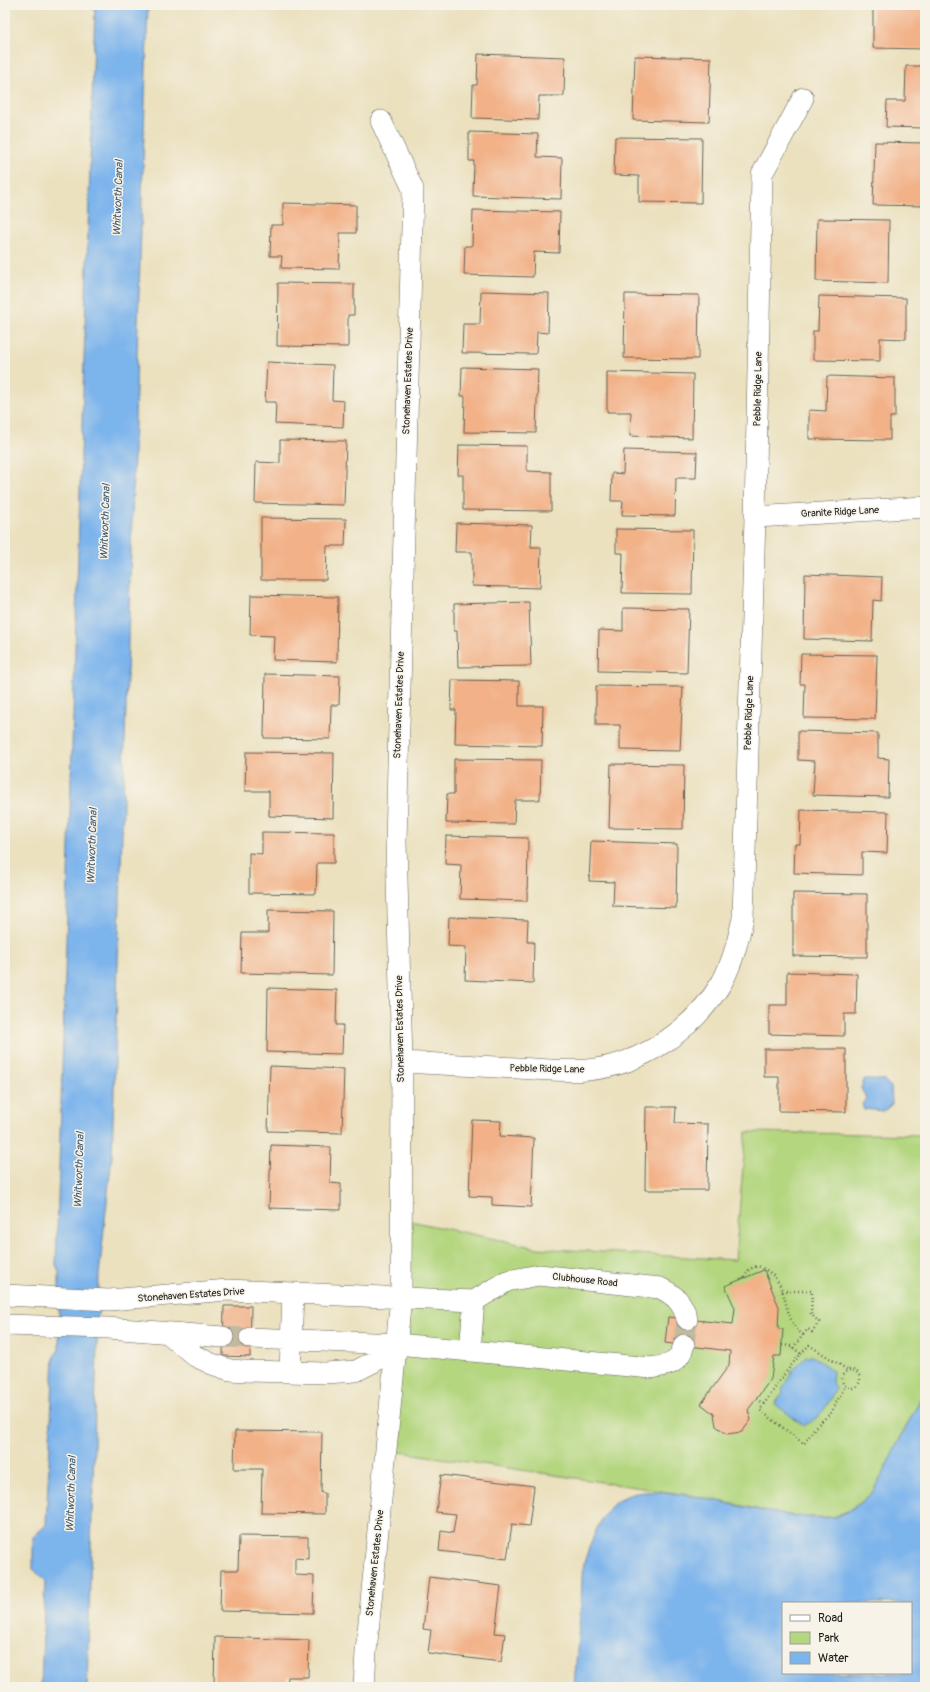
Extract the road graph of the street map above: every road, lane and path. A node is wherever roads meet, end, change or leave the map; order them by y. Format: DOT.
graph roads {
  1 [pos="803,98"];
  2 [pos="381,121"];
  3 [pos="925,507"];
  4 [pos="755,517"];
  5 [pos="402,1062"];
  6 [pos="746,1278"];
  7 [pos="782,1291"];
  8 [pos="293,1293"];
  9 [pos="5,1295"];
  10 [pos="401,1297"];
  11 [pos="474,1301"];
  12 [pos="687,1319"];
  13 [pos="5,1325"];
  14 [pos="168,1333"];
  15 [pos="803,1335"];
  16 [pos="223,1337"];
  17 [pos="250,1338"];
  18 [pos="291,1339"];
  19 [pos="397,1344"];
  20 [pos="684,1345"];
  21 [pos="782,1345"];
  22 [pos="793,1348"];
  23 [pos="470,1351"];
  24 [pos="801,1354"];
  25 [pos="848,1370"];
  26 [pos="290,1372"];
  27 [pos="845,1386"];
  28 [pos="756,1399"];
  29 [pos="764,1404"];
  30 [pos="364,1687"];
  1 -- 4 [label="street, Pebble Ridge Lane"];
  2 -- 5 [label="street, Stonehaven Estates Drive"];
  3 -- 4 [label="street, Granite Ridge Lane"];
  4 -- 5 [label="street, Pebble Ridge Lane"];
  5 -- 10 [label="street, Stonehaven Estates Drive"];
  6 -- 7 [label="path"];
  7 -- 15 [label="path"];
  7 -- 15 [label="path"];
  8 -- 9 [label="street, Stonehaven Estates Drive"];
  8 -- 10 [label="street, Stonehaven Estates Drive"];
  8 -- 18 [label="street"];
  10 -- 11 [label="street"];
  10 -- 19 [label="street, Stonehaven Estates Drive"];
  11 -- 12 [label="street, Clubhouse Road"];
  11 -- 23 [label="street"];
  13 -- 14 [label="street"];
  14 -- 16 [label="street"];
  14 -- 26 [label="street"];
  15 -- 22 [label="path"];
  17 -- 18 [label="street"];
  18 -- 19 [label="street"];
  18 -- 26 [label="street"];
  19 -- 23 [label="street"];
  19 -- 26 [label="street"];
  19 -- 30 [label="street, Stonehaven Estates Drive"];
  20 -- 23 [label="street"];
  21 -- 22 [label="path"];
  22 -- 24 [label="path"];
  24 -- 25 [label="path"];
  24 -- 29 [label="path"];
  25 -- 27 [label="path"];
  25 -- 27 [label="path"];
  27 -- 29 [label="path"];
  28 -- 29 [label="path"];
}
